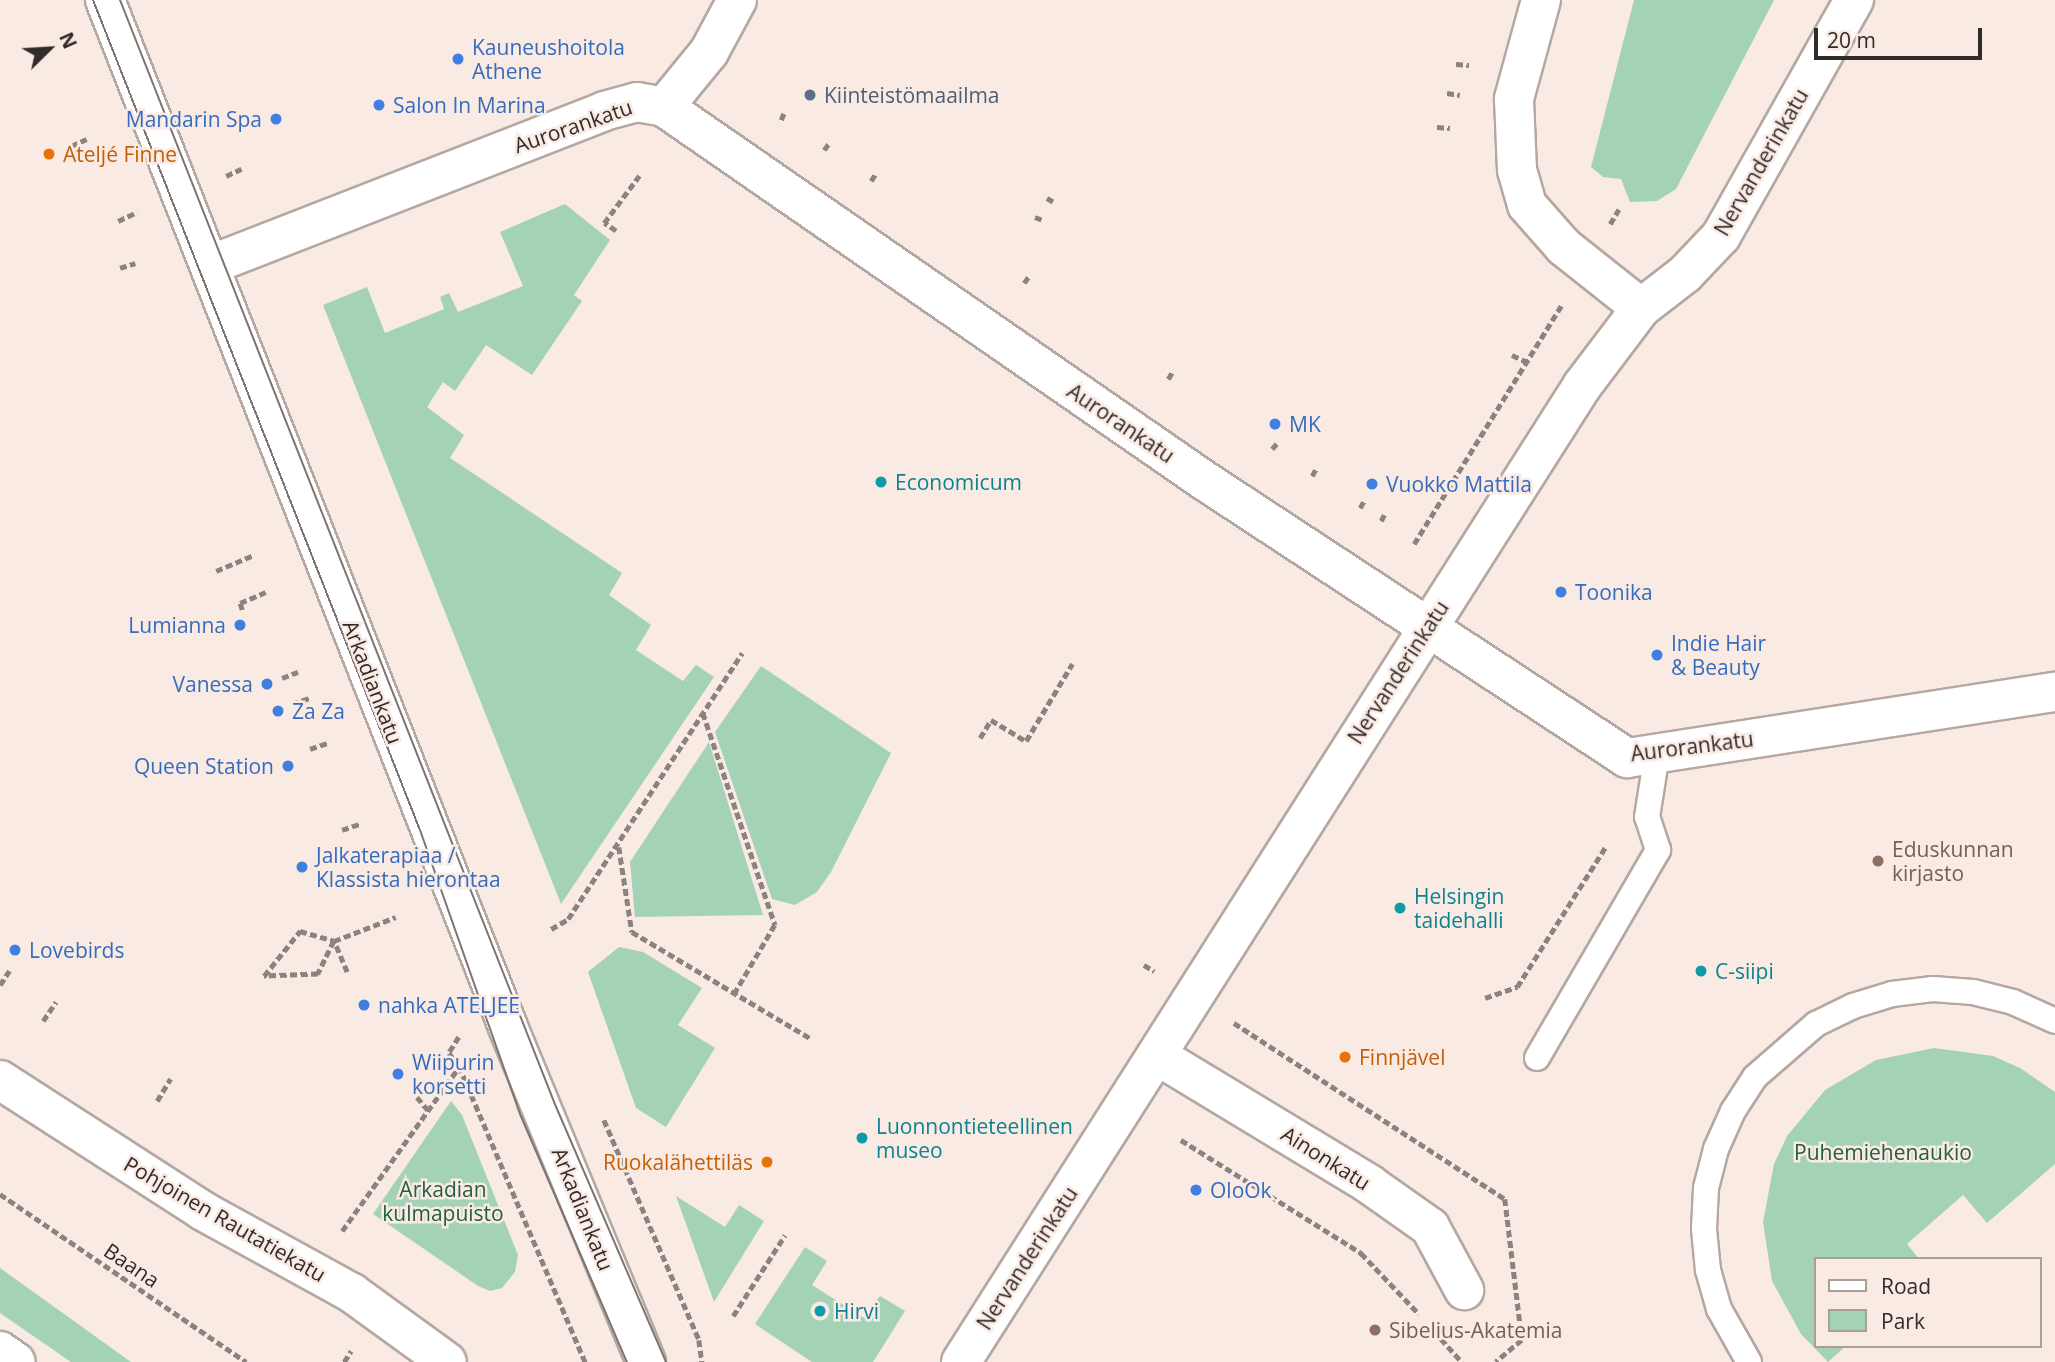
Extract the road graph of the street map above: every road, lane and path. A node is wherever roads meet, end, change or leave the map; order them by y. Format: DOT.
graph roads {
  1 [pos="105,0"];
  2 [pos="737,0"];
  3 [pos="1541,0"];
  4 [pos="1854,0"];
  5 [pos="1455,64"];
  6 [pos="1469,65"];
  7 [pos="1447,93"];
  8 [pos="1460,95"];
  9 [pos="664,107"];
  10 [pos="784,113"];
  11 [pos="780,120"];
  12 [pos="1437,127"];
  13 [pos="1450,128"];
  14 [pos="87,139"];
  15 [pos="829,143"];
  16 [pos="71,146"];
  17 [pos="824,150"];
  18 [pos="876,173"];
  19 [pos="639,176"];
  20 [pos="871,181"];
  21 [pos="1047,198"];
  22 [pos="1054,202"];
  23 [pos="1619,209"];
  24 [pos="1031,211"];
  25 [pos="1043,220"];
  26 [pos="616,231"];
  27 [pos="135,263"];
  28 [pos="1586,264"];
  29 [pos="210,265"];
  30 [pos="120,268"];
  31 [pos="1029,276"];
  32 [pos="1024,283"];
  33 [pos="1641,309"];
  34 [pos="1512,355"];
  35 [pos="1527,362"];
  36 [pos="1173,371"];
  37 [pos="1168,379"];
  38 [pos="1278,442"];
  39 [pos="1272,449"];
  40 [pos="1317,467"];
  41 [pos="1312,476"];
  42 [pos="1365,499"];
  43 [pos="1360,508"];
  44 [pos="1385,513"];
  45 [pos="1381,521"];
  46 [pos="1414,544"];
  47 [pos="252,556"];
  48 [pos="216,570"];
  49 [pos="267,592"];
  50 [pos="242,610"];
  51 [pos="1425,628"];
  52 [pos="742,653"];
  53 [pos="1072,664"];
  54 [pos="298,672"];
  55 [pos="282,678"];
  56 [pos="2055,692"];
  57 [pos="309,698"];
  58 [pos="292,704"];
  59 [pos="703,712"];
  60 [pos="980,738"];
  61 [pos="327,743"];
  62 [pos="310,749"];
  63 [pos="1657,754"];
  64 [pos="359,824"];
  65 [pos="342,830"];
  66 [pos="619,845"];
  67 [pos="1605,848"];
  68 [pos="396,916"];
  69 [pos="551,929"];
  70 [pos="334,941"];
  71 [pos="9,971"];
  72 [pos="347,972"];
  73 [pos="0,985"];
  74 [pos="492,985"];
  75 [pos="735,993"];
  76 [pos="1485,998"];
  77 [pos="56,1002"];
  78 [pos="43,1021"];
  79 [pos="2055,1021"];
  80 [pos="810,1038"];
  81 [pos="1158,1056"];
  82 [pos="1537,1058"];
  83 [pos="459,1066"];
  84 [pos="170,1079"];
  85 [pos="0,1080"];
  86 [pos="416,1097"];
  87 [pos="157,1101"];
  88 [pos="428,1110"];
  89 [pos="1181,1140"];
  90 [pos="0,1194"];
  91 [pos="342,1232"];
  92 [pos="785,1235"];
  93 [pos="1464,1290"];
  94 [pos="733,1316"];
  95 [pos="0,1351"];
  96 [pos="441,1360"];
  97 [pos="16,1362"];
  98 [pos="246,1362"];
  99 [pos="585,1362"];
  100 [pos="646,1362"];
  101 [pos="961,1362"];
  102 [pos="1462,1362"];
  103 [pos="1749,1362"];
  1 -- 29 [label="street, Arkadiankatu"];
  2 -- 9 [label="street"];
  3 -- 28 [label="street"];
  4 -- 33 [label="street, Nervanderinkatu"];
  5 -- 6 [label="path"];
  7 -- 8 [label="path"];
  9 -- 29 [label="street, Aurorankatu"];
  9 -- 51 [label="street, Aurorankatu"];
  10 -- 11 [label="path"];
  12 -- 13 [label="path"];
  14 -- 16 [label="path"];
  15 -- 17 [label="path"];
  18 -- 20 [label="path"];
  19 -- 26 [label="path"];
  21 -- 22 [label="path"];
  23 -- 28 [label="path"];
  24 -- 25 [label="path"];
  27 -- 30 [label="path"];
  28 -- 33 [label="street"];
  28 -- 35 [label="path"];
  29 -- 74 [label="street, Arkadiankatu"];
  31 -- 32 [label="path"];
  33 -- 51 [label="street, Nervanderinkatu"];
  34 -- 35 [label="path"];
  35 -- 46 [label="path"];
  36 -- 37 [label="path"];
  38 -- 39 [label="path"];
  40 -- 41 [label="path"];
  42 -- 43 [label="path"];
  44 -- 45 [label="path"];
  47 -- 48 [label="path"];
  49 -- 50 [label="path"];
  51 -- 63 [label="street, Aurorankatu"];
  51 -- 81 [label="street, Nervanderinkatu"];
  52 -- 59 [label="path"];
  53 -- 60 [label="path"];
  54 -- 55 [label="path"];
  56 -- 63 [label="street, Aurorankatu"];
  57 -- 58 [label="path"];
  59 -- 66 [label="path"];
  59 -- 75 [label="path"];
  61 -- 62 [label="path"];
  63 -- 82 [label="lane"];
  64 -- 65 [label="path"];
  66 -- 69 [label="path"];
  66 -- 75 [label="path"];
  67 -- 76 [label="path"];
  68 -- 70 [label="path"];
  70 -- 70 [label="path"];
  70 -- 72 [label="path"];
  71 -- 73 [label="path"];
  74 -- 83 [label="path"];
  74 -- 100 [label="street, Arkadiankatu"];
  75 -- 80 [label="path"];
  77 -- 78 [label="path"];
  79 -- 103 [label="lane"];
  81 -- 93 [label="street, Ainonkatu"];
  81 -- 101 [label="street, Nervanderinkatu"];
  83 -- 88 [label="path"];
  83 -- 99 [label="path"];
  84 -- 87 [label="path"];
  85 -- 96 [label="street, Pohjoinen Rautatiekatu"];
  86 -- 88 [label="path"];
  88 -- 91 [label="path"];
  89 -- 102 [label="path"];
  90 -- 98 [label="path, Baana"];
  92 -- 94 [label="path"];
  95 -- 97 [label="street"];
}
